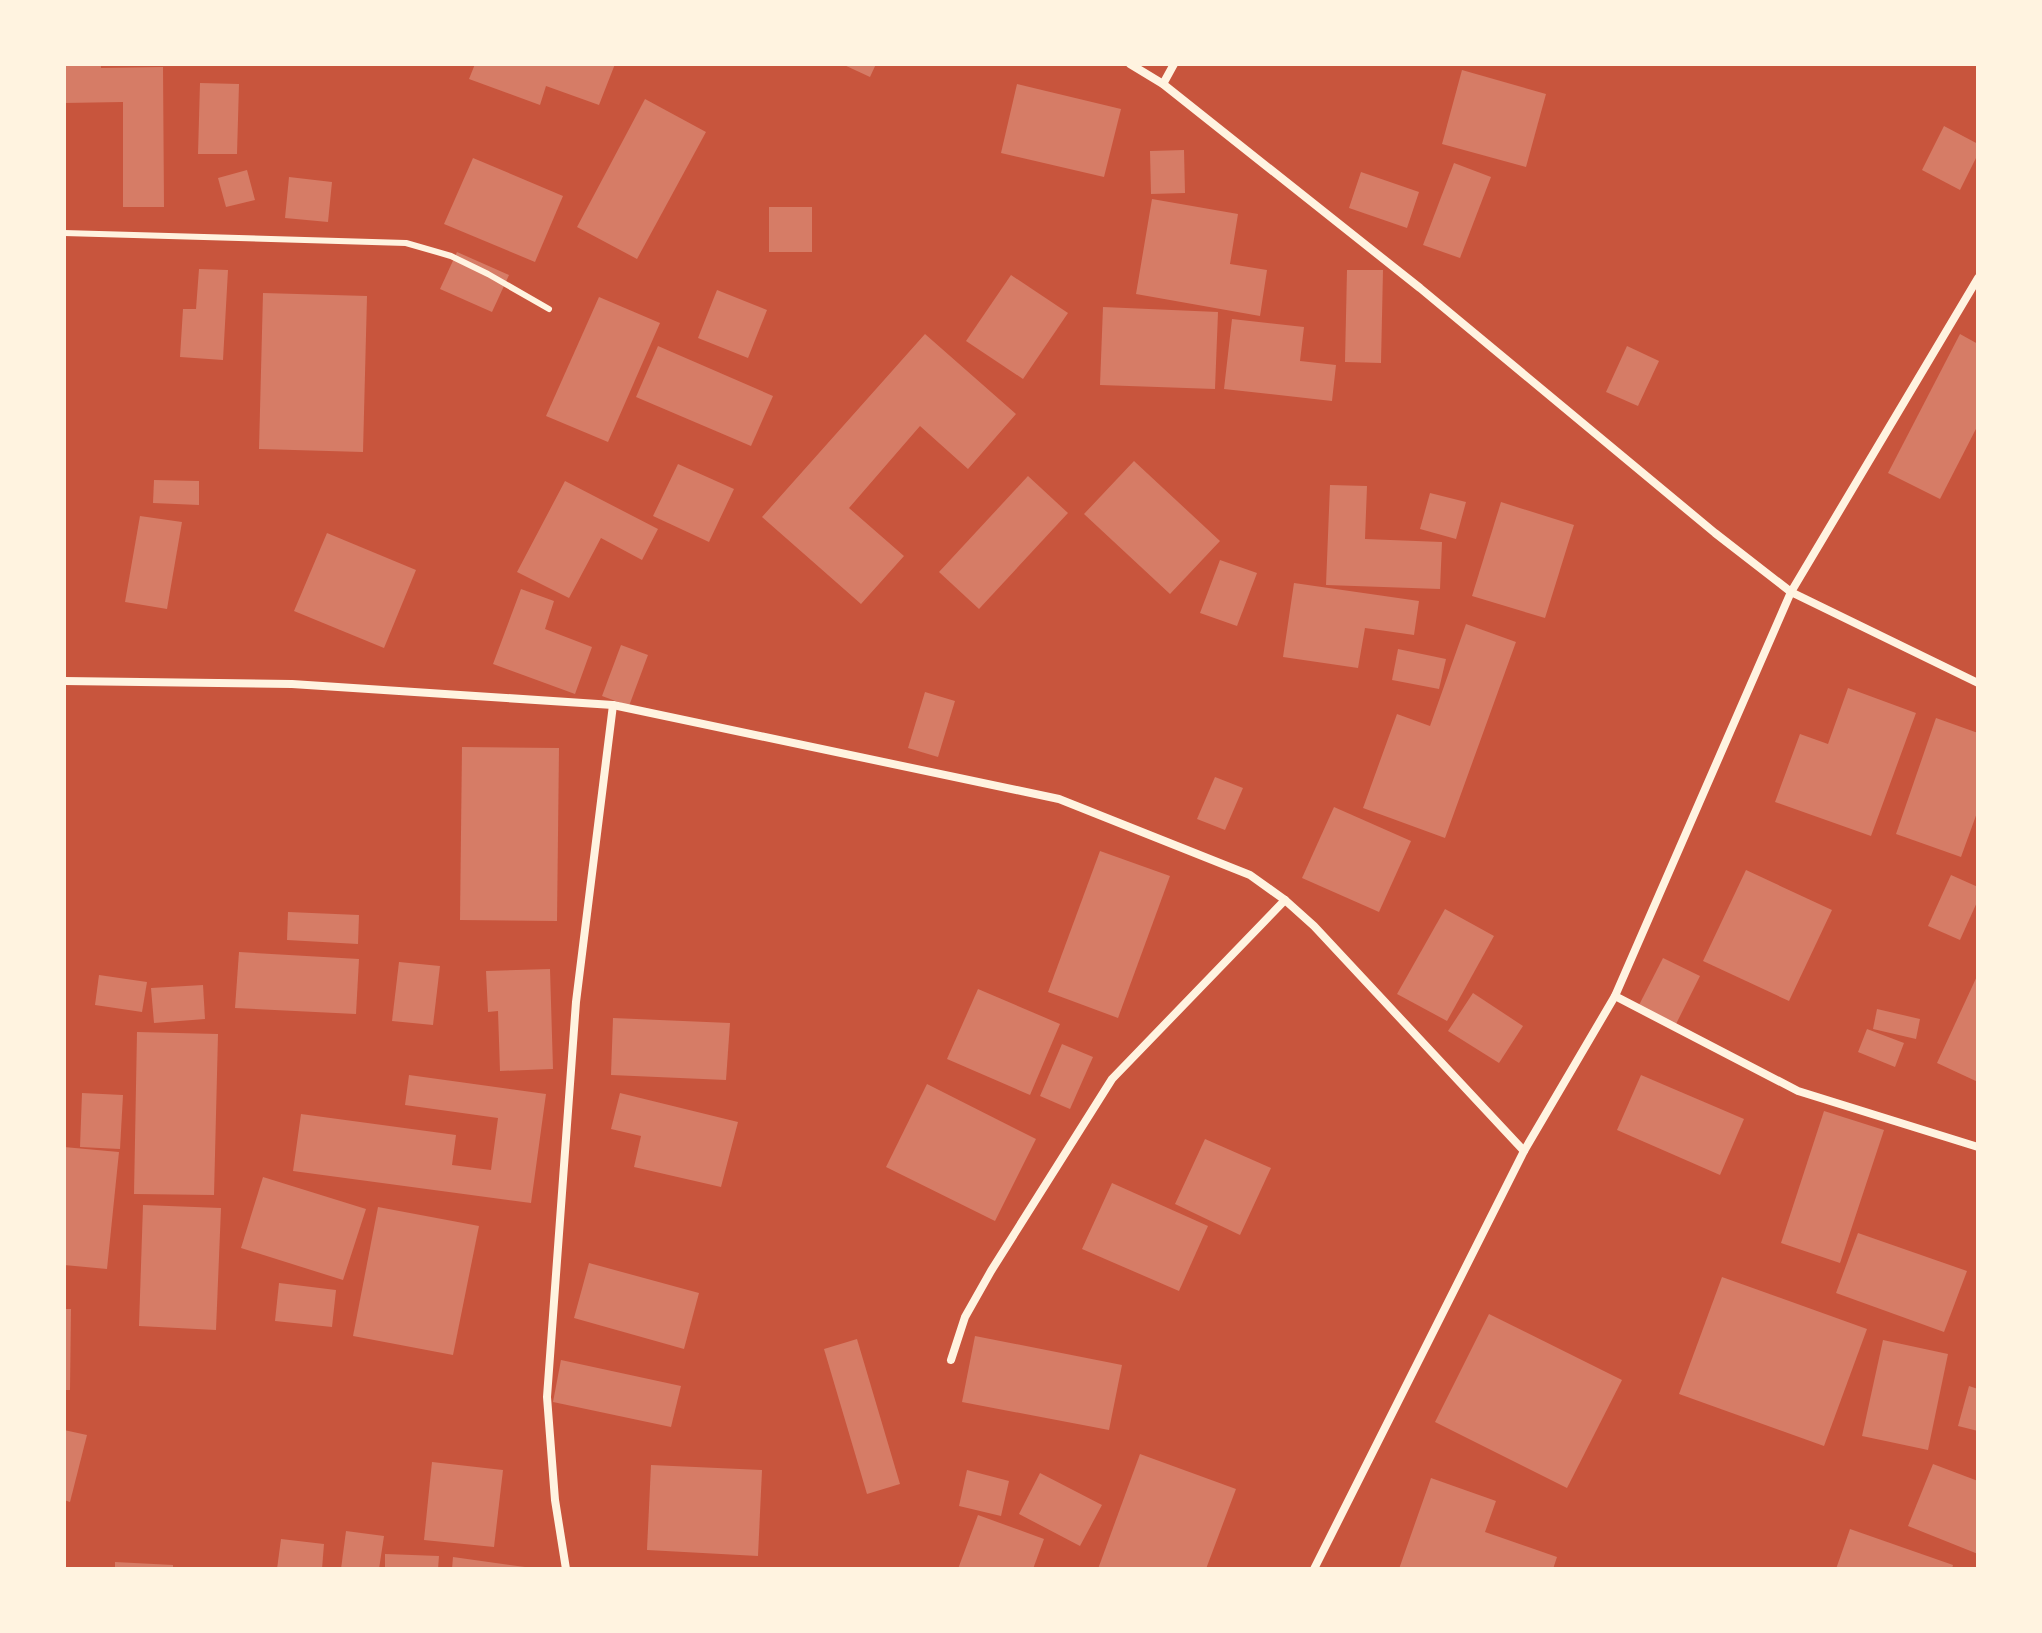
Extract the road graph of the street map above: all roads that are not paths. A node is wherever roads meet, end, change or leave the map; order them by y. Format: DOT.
graph roads {
  1 [pos="1130,64"];
  2 [pos="1174,64"];
  3 [pos="1163,84"];
  4 [pos="64,233"];
  5 [pos="1978,278"];
  6 [pos="549,309"];
  7 [pos="1791,592"];
  8 [pos="64,681"];
  9 [pos="1978,683"];
  10 [pos="613,705"];
  11 [pos="1285,900"];
  12 [pos="1615,996"];
  13 [pos="1978,1147"];
  14 [pos="1524,1151"];
  15 [pos="951,1360"];
  16 [pos="566,1569"];
  17 [pos="1314,1569"];
  1 -- 3 [label="street"];
  2 -- 3 [label="street"];
  3 -- 7 [label="street"];
  4 -- 6 [label="lane"];
  5 -- 7 [label="street"];
  7 -- 9 [label="street"];
  7 -- 12 [label="street"];
  8 -- 10 [label="street"];
  10 -- 11 [label="street"];
  10 -- 16 [label="street"];
  11 -- 14 [label="street"];
  11 -- 15 [label="street"];
  12 -- 13 [label="street"];
  12 -- 14 [label="street"];
  14 -- 17 [label="street"];
}
